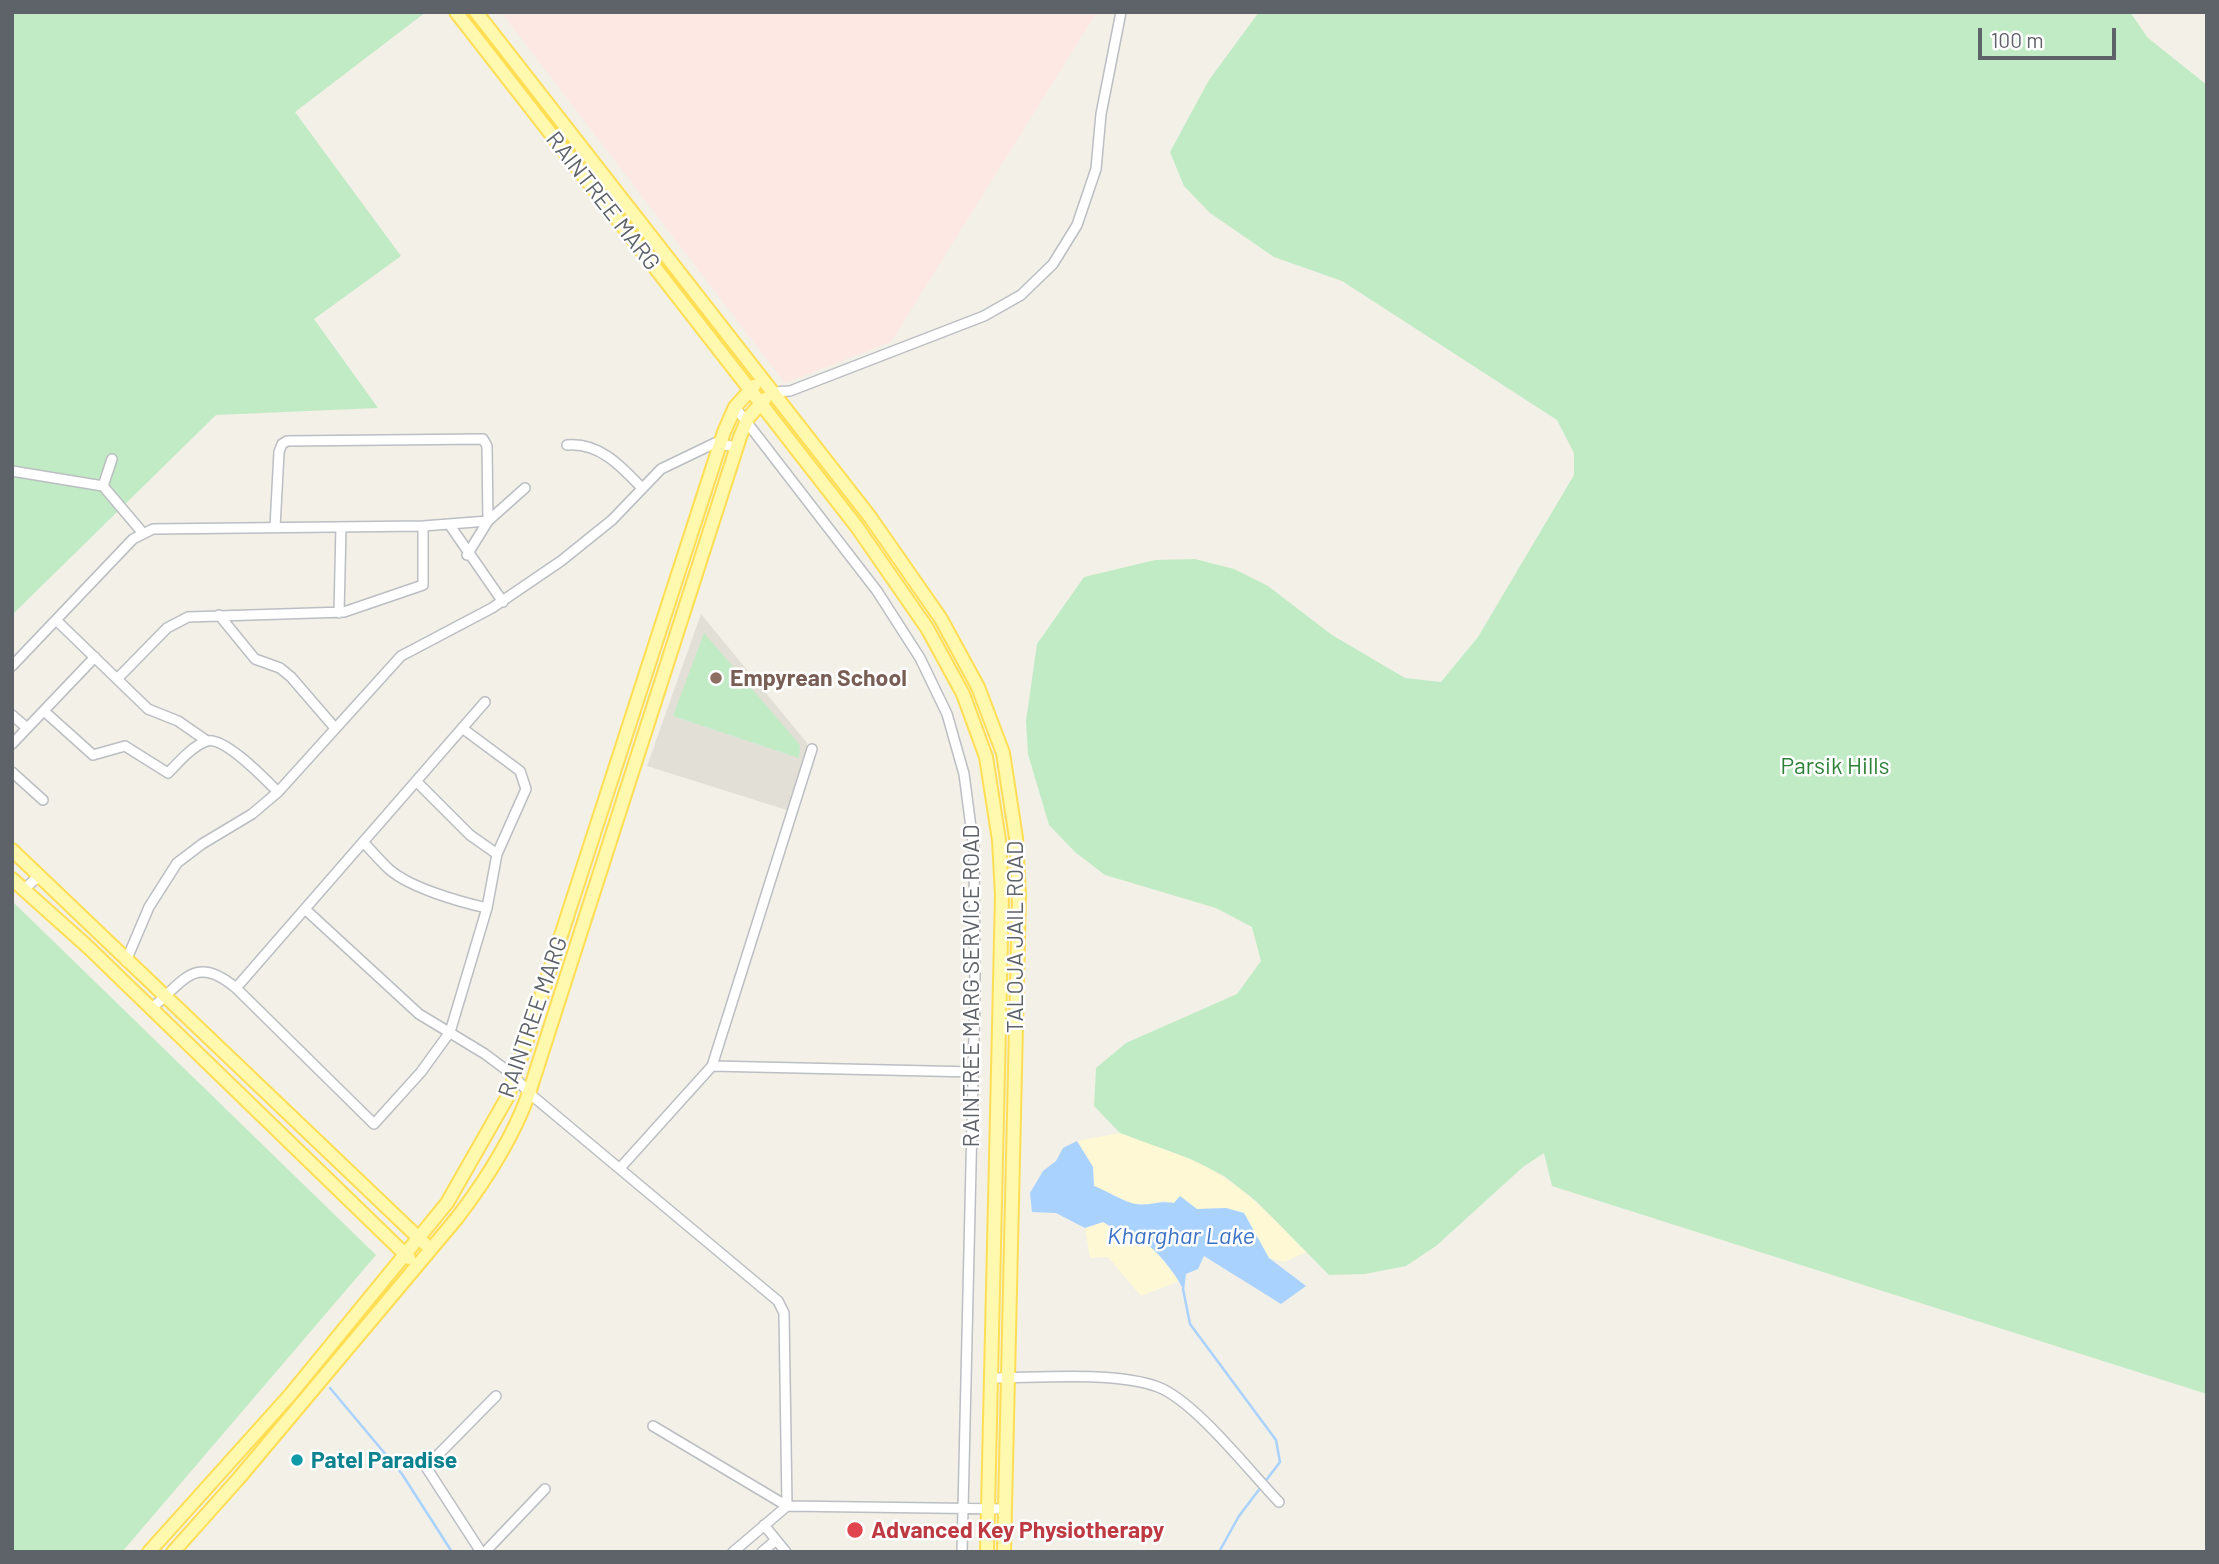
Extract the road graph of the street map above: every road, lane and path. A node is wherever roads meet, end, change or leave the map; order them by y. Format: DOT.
graph roads {
  1 [pos="456,12"];
  2 [pos="476,12"];
  3 [pos="1121,12"];
  4 [pos="763,380"];
  5 [pos="750,390"];
  6 [pos="773,392"];
  7 [pos="760,403"];
  8 [pos="735,407"];
  9 [pos="746,421"];
  10 [pos="720,442"];
  11 [pos="567,445"];
  12 [pos="736,447"];
  13 [pos="112,459"];
  14 [pos="12,471"];
  15 [pos="103,486"];
  16 [pos="640,487"];
  17 [pos="525,488"];
  18 [pos="488,521"];
  19 [pos="449,524"];
  20 [pos="422,526"];
  21 [pos="275,527"];
  22 [pos="341,527"];
  23 [pos="142,533"];
  24 [pos="467,555"];
  25 [pos="503,602"];
  26 [pos="339,612"];
  27 [pos="219,615"];
  28 [pos="56,620"];
  29 [pos="95,657"];
  30 [pos="12,666"];
  31 [pos="117,678"];
  32 [pos="485,702"];
  33 [pos="44,711"];
  34 [pos="12,715"];
  35 [pos="27,728"];
  36 [pos="335,728"];
  37 [pos="462,729"];
  38 [pos="207,741"];
  39 [pos="12,744"];
  40 [pos="813,749"];
  41 [pos="12,772"];
  42 [pos="416,781"];
  43 [pos="278,792"];
  44 [pos="43,800"];
  45 [pos="363,842"];
  46 [pos="12,850"];
  47 [pos="497,854"];
  48 [pos="39,876"];
  49 [pos="12,879"];
  50 [pos="24,889"];
  51 [pos="487,908"];
  52 [pos="306,910"];
  53 [pos="107,942"];
  54 [pos="92,950"];
  55 [pos="126,961"];
  56 [pos="236,988"];
  57 [pos="164,998"];
  58 [pos="152,1009"];
  59 [pos="450,1032"];
  60 [pos="712,1066"];
  61 [pos="974,1072"];
  62 [pos="513,1075"];
  63 [pos="529,1093"];
  64 [pos="621,1167"];
  65 [pos="419,1238"];
  66 [pos="431,1251"];
  67 [pos="405,1255"];
  68 [pos="418,1265"];
  69 [pos="991,1378"];
  70 [pos="1008,1378"];
  71 [pos="496,1396"];
  72 [pos="295,1400"];
  73 [pos="653,1426"];
  74 [pos="218,1475"];
  75 [pos="231,1486"];
  76 [pos="545,1489"];
  77 [pos="1279,1502"];
  78 [pos="787,1506"];
  79 [pos="963,1509"];
  80 [pos="988,1509"];
  81 [pos="1005,1509"];
  82 [pos="765,1525"];
  83 [pos="776,1540"];
  84 [pos="746,1548"];
  85 [pos="149,1552"];
  86 [pos="173,1552"];
  87 [pos="483,1552"];
  88 [pos="733,1552"];
  89 [pos="762,1552"];
  90 [pos="786,1552"];
  91 [pos="962,1552"];
  92 [pos="987,1552"];
  93 [pos="1004,1552"];
  1 -- 5 [label="main road, RAINTREE MARG"];
  2 -- 4 [label="main road, RAINTREE MARG"];
  3 -- 6 [label="street"];
  4 -- 5 [label="main road, RAINTREE MARG"];
  4 -- 6 [label="main road, RAINTREE MARG"];
  5 -- 7 [label="main road, RAINTREE MARG"];
  5 -- 8 [label="main road, RAINTREE MARG"];
  6 -- 7 [label="main road, RAINTREE MARG"];
  6 -- 70 [label="main road, TALOJA JAIL ROAD"];
  7 -- 9 [label="main road, RAINTREE MARG"];
  7 -- 69 [label="main road, TALOJA JAIL ROAD"];
  8 -- 9 [label="street, RAINTREE MARG SERVICE ROAD"];
  8 -- 10 [label="main road, RAINTREE MARG"];
  9 -- 12 [label="main road, RAINTREE MARG"];
  9 -- 61 [label="street, RAINTREE MARG SERVICE ROAD"];
  10 -- 12 [label="street"];
  10 -- 16 [label="street"];
  10 -- 62 [label="main road, RAINTREE MARG"];
  11 -- 16 [label="street"];
  12 -- 63 [label="main road, RAINTREE MARG"];
  13 -- 15 [label="street"];
  14 -- 15 [label="street"];
  15 -- 23 [label="street"];
  16 -- 25 [label="street"];
  17 -- 18 [label="street"];
  18 -- 19 [label="street"];
  18 -- 21 [label="street"];
  18 -- 24 [label="street"];
  19 -- 20 [label="street"];
  19 -- 24 [label="street"];
  20 -- 22 [label="street"];
  20 -- 26 [label="street"];
  21 -- 22 [label="street"];
  21 -- 23 [label="street"];
  22 -- 26 [label="street"];
  23 -- 28 [label="street"];
  24 -- 25 [label="street"];
  25 -- 36 [label="street"];
  26 -- 27 [label="street"];
  27 -- 31 [label="street"];
  27 -- 36 [label="street"];
  28 -- 29 [label="street"];
  28 -- 30 [label="street"];
  29 -- 31 [label="street"];
  29 -- 33 [label="street"];
  31 -- 38 [label="street"];
  32 -- 37 [label="street"];
  33 -- 35 [label="street"];
  33 -- 38 [label="street"];
  34 -- 35 [label="street"];
  35 -- 39 [label="street"];
  36 -- 43 [label="street"];
  37 -- 42 [label="street"];
  37 -- 47 [label="street"];
  38 -- 43 [label="street"];
  40 -- 60 [label="street"];
  41 -- 44 [label="street"];
  42 -- 45 [label="street"];
  42 -- 47 [label="street"];
  43 -- 55 [label="street"];
  45 -- 51 [label="street"];
  45 -- 52 [label="street"];
  46 -- 48 [label="main road"];
  47 -- 51 [label="street"];
  48 -- 50 [label="street"];
  48 -- 53 [label="main road"];
  49 -- 50 [label="main road"];
  50 -- 54 [label="main road"];
  51 -- 59 [label="street"];
  52 -- 56 [label="street"];
  52 -- 59 [label="street"];
  53 -- 54 [label="street"];
  53 -- 55 [label="main road"];
  54 -- 58 [label="main road"];
  55 -- 57 [label="main road"];
  56 -- 57 [label="street"];
  56 -- 59 [label="street"];
  57 -- 58 [label="street"];
  57 -- 65 [label="main road"];
  58 -- 67 [label="main road"];
  59 -- 62 [label="street"];
  60 -- 61 [label="street"];
  60 -- 64 [label="street"];
  61 -- 79 [label="street, RAINTREE MARG SERVICE ROAD"];
  62 -- 63 [label="street"];
  62 -- 65 [label="main road, RAINTREE MARG"];
  63 -- 64 [label="street"];
  63 -- 66 [label="main road, RAINTREE MARG"];
  64 -- 78 [label="street"];
  65 -- 66 [label="main road"];
  65 -- 67 [label="main road, RAINTREE MARG"];
  66 -- 68 [label="main road, RAINTREE MARG"];
  67 -- 68 [label="main road"];
  67 -- 72 [label="main road, RAINTREE MARG"];
  68 -- 72 [label="main road, RAINTREE MARG"];
  69 -- 70 [label="street"];
  69 -- 80 [label="main road, TALOJA JAIL ROAD"];
  70 -- 77 [label="street"];
  70 -- 81 [label="main road, TALOJA JAIL ROAD"];
  71 -- 87 [label="street"];
  72 -- 74 [label="main road, RAINTREE MARG"];
  72 -- 75 [label="main road, RAINTREE MARG"];
  73 -- 78 [label="street"];
  74 -- 75 [label="main road"];
  74 -- 85 [label="main road, RAINTREE MARG"];
  75 -- 86 [label="main road, RAINTREE MARG"];
  76 -- 87 [label="street"];
  78 -- 79 [label="street"];
  78 -- 82 [label="street"];
  79 -- 80 [label="street"];
  79 -- 91 [label="street, RAINTREE MARG SERVICE ROAD"];
  80 -- 81 [label="street"];
  80 -- 92 [label="main road, TALOJA JAIL ROAD"];
  81 -- 93 [label="main road, TALOJA JAIL ROAD"];
  82 -- 83 [label="street"];
  82 -- 84 [label="street"];
  83 -- 89 [label="street"];
  83 -- 90 [label="street"];
  84 -- 88 [label="street"];
}
